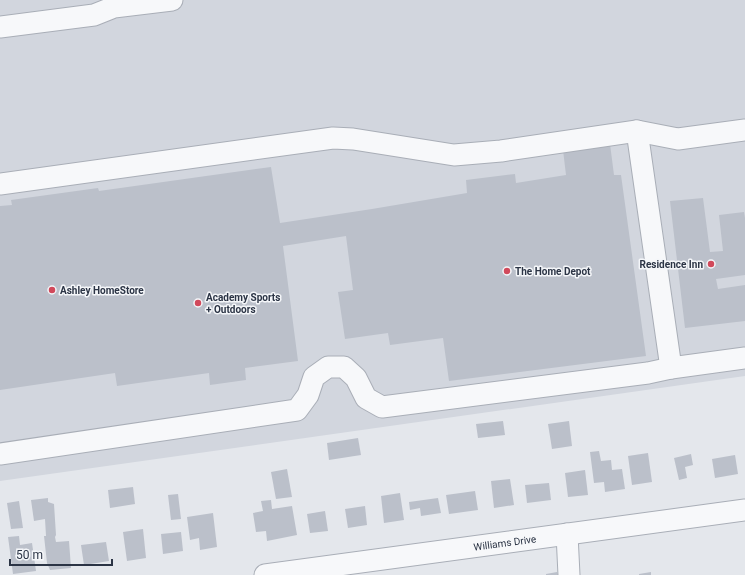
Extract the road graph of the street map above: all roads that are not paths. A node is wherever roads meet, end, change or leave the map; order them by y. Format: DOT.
graph roads {
  1 [pos="172,0"];
  2 [pos="0,27"];
  3 [pos="745,130"];
  4 [pos="637,131"];
  5 [pos="0,184"];
  6 [pos="745,358"];
  7 [pos="671,368"];
  8 [pos="0,454"];
  9 [pos="745,510"];
  10 [pos="567,534"];
  11 [pos="265,575"];
  12 [pos="569,575"];
  1 -- 2 [label="street"];
  3 -- 4 [label="street"];
  4 -- 5 [label="street"];
  4 -- 7 [label="street"];
  6 -- 7 [label="street"];
  7 -- 8 [label="street"];
  9 -- 10 [label="street, Williams Drive"];
  10 -- 11 [label="street, Williams Drive"];
  10 -- 12 [label="street"];
}
